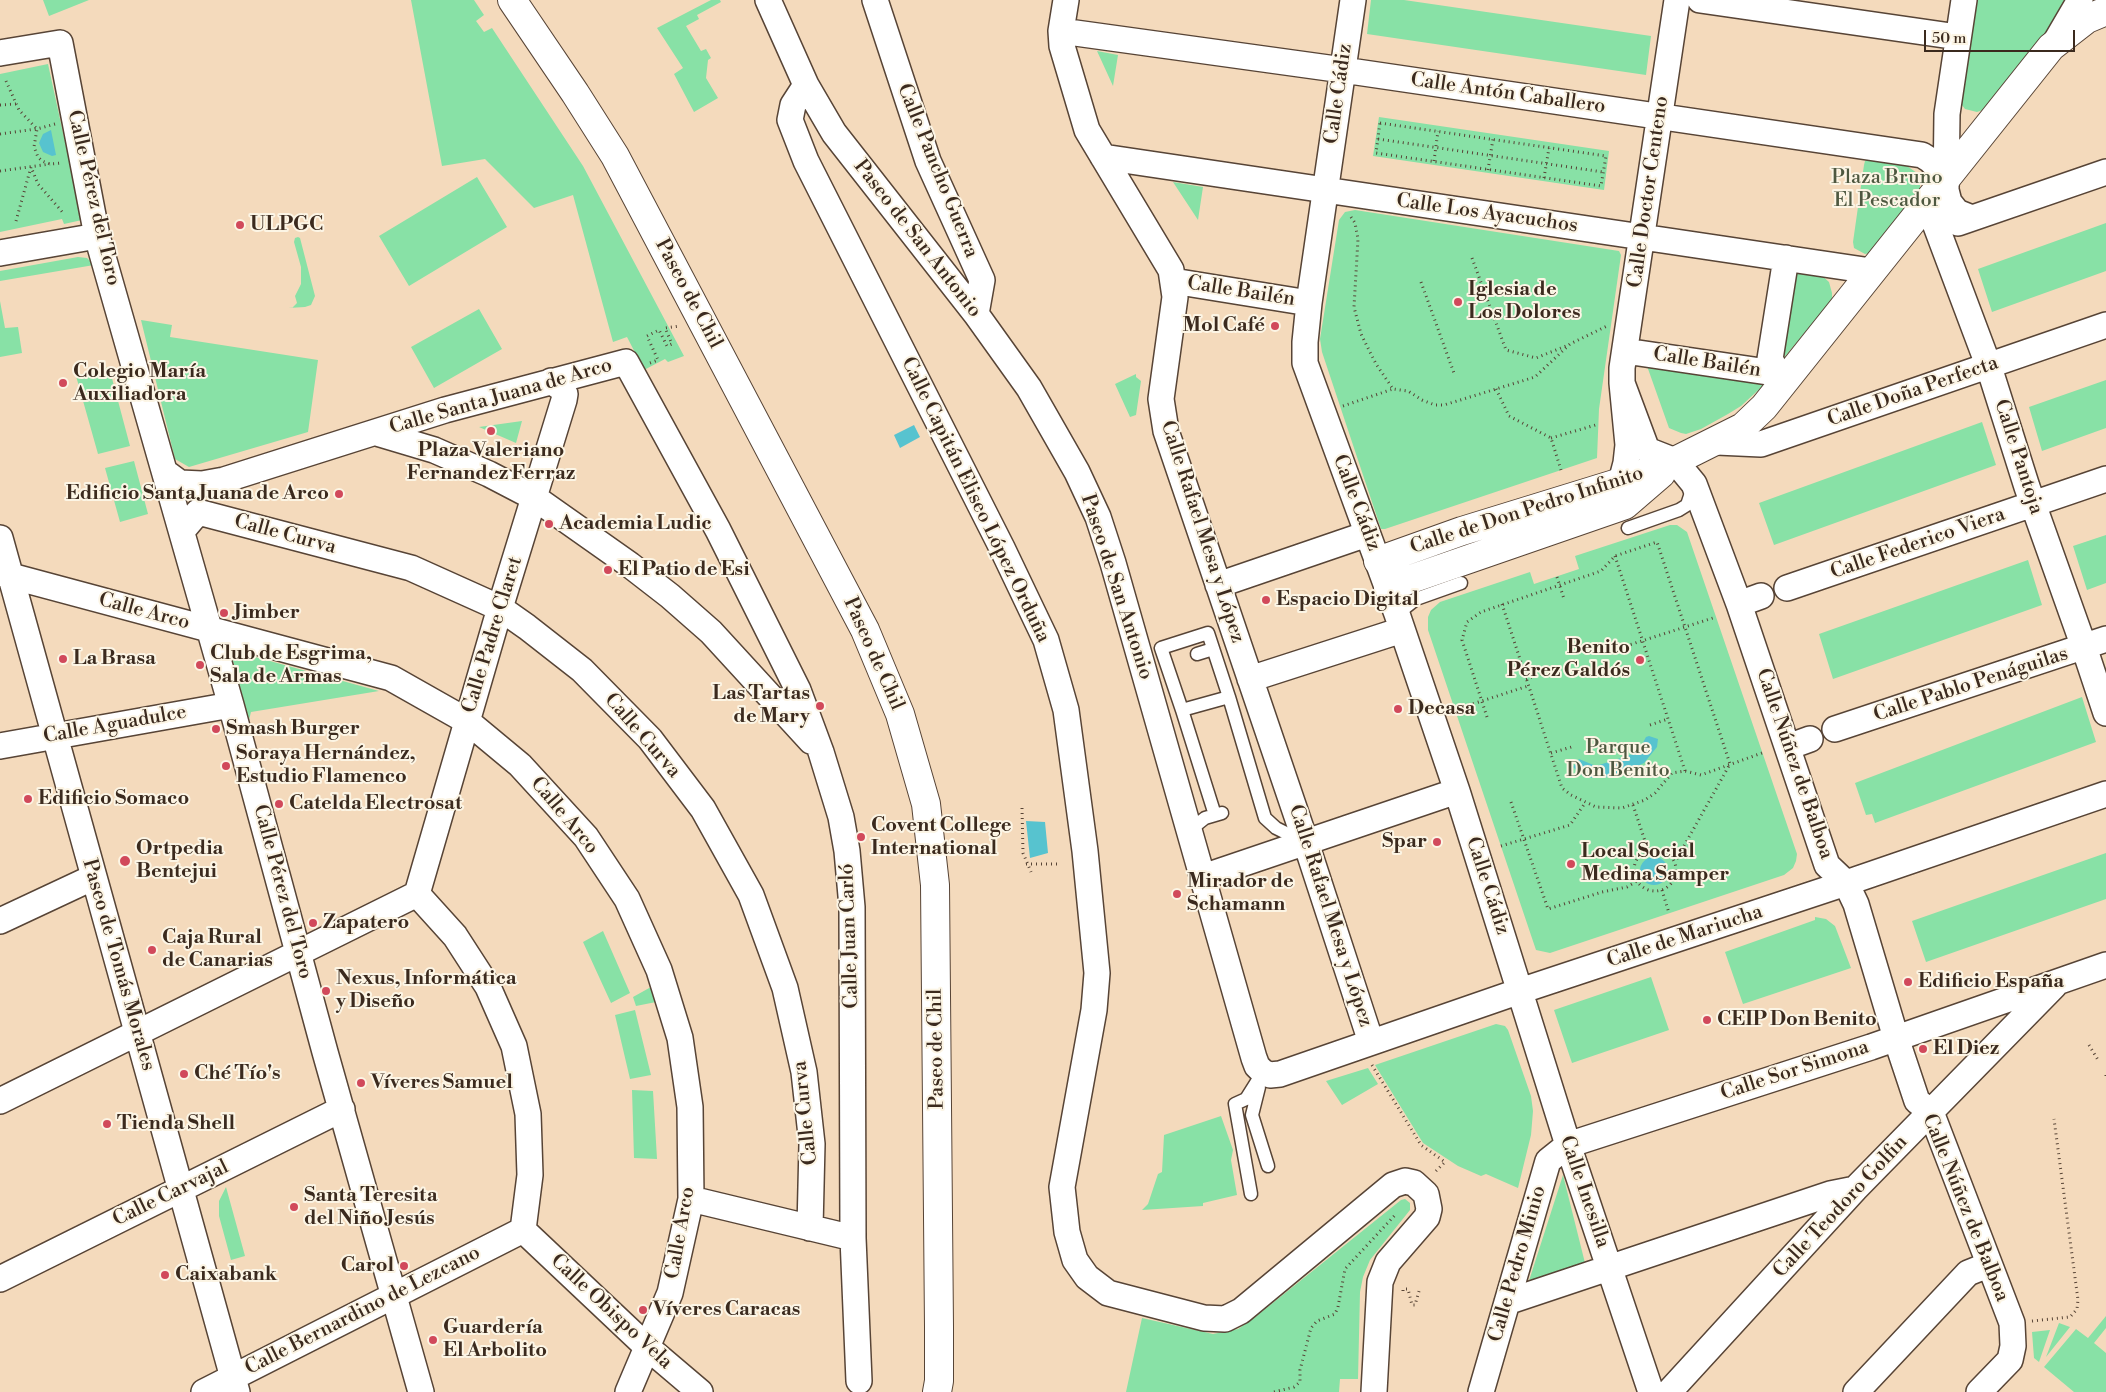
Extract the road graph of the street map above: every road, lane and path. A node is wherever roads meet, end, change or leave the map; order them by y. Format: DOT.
graph roads {
  1 [pos="512,0"];
  2 [pos="768,0"];
  3 [pos="874,0"];
  4 [pos="1066,0"];
  5 [pos="1353,0"];
  6 [pos="1677,0"];
  7 [pos="1700,0"];
  8 [pos="1964,0"];
  9 [pos="2080,0"];
  10 [pos="2106,12"];
  11 [pos="1061,31"];
  12 [pos="1958,38"];
  13 [pos="2051,47"];
  14 [pos="0,54"];
  15 [pos="1343,70"];
  16 [pos="6,81"];
  17 [pos="806,85"];
  18 [pos="16,104"];
  19 [pos="0,105"];
  20 [pos="1947,114"];
  21 [pos="1661,117"];
  22 [pos="56,124"];
  23 [pos="1986,128"];
  24 [pos="37,129"];
  25 [pos="1438,132"];
  26 [pos="0,134"];
  27 [pos="1378,139"];
  28 [pos="1493,139"];
  29 [pos="1436,147"];
  30 [pos="1549,148"];
  31 [pos="1490,155"];
  32 [pos="1103,157"];
  33 [pos="1434,161"];
  34 [pos="62,163"];
  35 [pos="50,164"];
  36 [pos="1546,164"];
  37 [pos="31,167"];
  38 [pos="1488,170"];
  39 [pos="0,171"];
  40 [pos="1603,172"];
  41 [pos="2106,172"];
  42 [pos="1946,176"];
  43 [pos="1544,178"];
  44 [pos="1325,190"];
  45 [pos="1927,202"];
  46 [pos="1345,212"];
  47 [pos="64,214"];
  48 [pos="1972,218"];
  49 [pos="16,221"];
  50 [pos="1904,230"];
  51 [pos="1937,230"];
  52 [pos="97,236"];
  53 [pos="1642,236"];
  54 [pos="0,253"];
  55 [pos="1472,258"];
  56 [pos="1786,258"];
  57 [pos="1871,271"];
  58 [pos="1173,281"];
  59 [pos="1421,282"];
  60 [pos="1309,303"];
  61 [pos="976,314"];
  62 [pos="1612,324"];
  63 [pos="2106,325"];
  64 [pos="665,328"];
  65 [pos="1570,344"];
  66 [pos="1625,351"];
  67 [pos="636,364"];
  68 [pos="1989,367"];
  69 [pos="1783,375"];
  70 [pos="1454,376"];
  71 [pos="551,381"];
  72 [pos="1622,383"];
  73 [pos="1393,389"];
  74 [pos="1496,389"];
  75 [pos="1340,408"];
  76 [pos="1598,424"];
  77 [pos="377,433"];
  78 [pos="1551,438"];
  79 [pos="1717,442"];
  80 [pos="1675,461"];
  81 [pos="1561,470"];
  82 [pos="165,472"];
  83 [pos="224,480"];
  84 [pos="2106,480"];
  85 [pos="1621,482"];
  86 [pos="1694,484"];
  87 [pos="535,498"];
  88 [pos="2034,504"];
  89 [pos="198,512"];
  90 [pos="1628,528"];
  91 [pos="182,531"];
  92 [pos="1367,534"];
  93 [pos="0,538"];
  94 [pos="1615,556"];
  95 [pos="1378,561"];
  96 [pos="5,574"];
  97 [pos="1557,577"];
  98 [pos="1460,583"];
  99 [pos="1218,585"];
  100 [pos="1559,585"];
  101 [pos="1388,587"];
  102 [pos="1787,588"];
  103 [pos="1564,599"];
  104 [pos="1502,604"];
  105 [pos="500,608"];
  106 [pos="1716,617"];
  107 [pos="1400,622"];
  108 [pos="1685,627"];
  109 [pos="209,630"];
  110 [pos="1642,640"];
  111 [pos="2095,643"];
  112 [pos="1626,646"];
  113 [pos="1213,649"];
  114 [pos="1197,654"];
  115 [pos="1541,674"];
  116 [pos="1250,679"];
  117 [pos="1526,679"];
  118 [pos="1528,686"];
  119 [pos="1229,697"];
  120 [pos="1482,701"];
  121 [pos="231,705"];
  122 [pos="1182,710"];
  123 [pos="1454,710"];
  124 [pos="2106,713"];
  125 [pos="1487,717"];
  126 [pos="1668,719"];
  127 [pos="467,721"];
  128 [pos="1650,725"];
  129 [pos="1835,729"];
  130 [pos="55,737"];
  131 [pos="0,746"];
  132 [pos="1574,746"];
  133 [pos="821,752"];
  134 [pos="1551,753"];
  135 [pos="1762,753"];
  136 [pos="1730,764"];
  137 [pos="1685,771"];
  138 [pos="1457,791"];
  139 [pos="2106,794"];
  140 [pos="1511,802"];
  141 [pos="1585,803"];
  142 [pos="1633,805"];
  143 [pos="1022,808"];
  144 [pos="1190,830"];
  145 [pos="1525,839"];
  146 [pos="1306,844"];
  147 [pos="1501,846"];
  148 [pos="1648,850"];
  149 [pos="1675,862"];
  150 [pos="1026,863"];
  151 [pos="1061,864"];
  152 [pos="1031,872"];
  153 [pos="94,877"];
  154 [pos="1203,877"];
  155 [pos="1637,881"];
  156 [pos="1846,883"];
  157 [pos="1662,890"];
  158 [pos="417,894"];
  159 [pos="1669,913"];
  160 [pos="0,921"];
  161 [pos="298,954"];
  162 [pos="2106,965"];
  163 [pos="2059,981"];
  164 [pos="1520,991"];
  165 [pos="136,1032"];
  166 [pos="1896,1038"];
  167 [pos="1365,1044"];
  168 [pos="2089,1046"];
  169 [pos="2098,1060"];
  170 [pos="1263,1072"];
  171 [pos="0,1101"];
  172 [pos="342,1109"];
  173 [pos="1931,1112"];
  174 [pos="2054,1119"];
  175 [pos="1568,1145"];
  176 [pos="1268,1166"];
  177 [pos="1420,1188"];
  178 [pos="1855,1189"];
  179 [pos="181,1190"];
  180 [pos="1252,1194"];
  181 [pos="691,1199"];
  182 [pos="810,1228"];
  183 [pos="523,1230"];
  184 [pos="854,1238"];
  185 [pos="1988,1265"];
  186 [pos="1610,1266"];
  187 [pos="0,1279"];
  188 [pos="394,1296"];
  189 [pos="1507,1302"];
  190 [pos="2013,1334"];
  191 [pos="647,1347"];
  192 [pos="859,1381"];
  193 [pos="235,1384"];
  194 [pos="204,1392"];
  195 [pos="421,1392"];
  196 [pos="628,1392"];
  197 [pos="700,1392"];
  198 [pos="937,1392"];
  199 [pos="1274,1392"];
  200 [pos="1374,1392"];
  201 [pos="1481,1392"];
  202 [pos="1651,1392"];
  203 [pos="1669,1392"];
  204 [pos="1856,1392"];
  205 [pos="1979,1392"];
  1 -- 198 [label="street, Paseo de Chil"];
  2 -- 17 [label="street, Paseo de San Antonio"];
  3 -- 61 [label="street, Calle Pancho Guerra"];
  4 -- 11 [label="street, Calle Rafael Mesa y López"];
  5 -- 15 [label="street, Calle Cádiz"];
  6 -- 21 [label="street, Calle Doctor Centeno"];
  7 -- 12 [label="street"];
  8 -- 12 [label="street"];
  9 -- 13 [label="street"];
  10 -- 13 [label="street, Calle de Don Pedro Infinito"];
  11 -- 15 [label="street, Calle Antón Caballero"];
  11 -- 32 [label="street, Calle Rafael Mesa y López"];
  12 -- 20 [label="street"];
  13 -- 23 [label="street, Calle de Don Pedro Infinito"];
  14 -- 52 [label="street, Calle Pérez del Toro"];
  15 -- 21 [label="street, Calle Antón Caballero"];
  15 -- 44 [label="street, Calle Cádiz"];
  16 -- 18 [label="path"];
  17 -- 61 [label="street, Paseo de San Antonio"];
  17 -- 177 [label="street, Calle Capitán Eliseo López Orduña"];
  18 -- 19 [label="path"];
  18 -- 24 [label="path"];
  20 -- 23 [label="street"];
  20 -- 42 [label="street"];
  21 -- 42 [label="street, Calle Antón Caballero"];
  21 -- 53 [label="street, Calle Doctor Centeno"];
  22 -- 24 [label="path"];
  23 -- 42 [label="street, Calle de Don Pedro Infinito"];
  24 -- 26 [label="path"];
  24 -- 35 [label="path"];
  25 -- 27 [label="path"];
  25 -- 28 [label="path"];
  25 -- 29 [label="path"];
  27 -- 29 [label="path"];
  27 -- 33 [label="path"];
  28 -- 30 [label="path"];
  28 -- 31 [label="path"];
  29 -- 31 [label="path"];
  29 -- 33 [label="path"];
  30 -- 36 [label="path"];
  30 -- 40 [label="path"];
  31 -- 36 [label="path"];
  31 -- 38 [label="path"];
  32 -- 44 [label="street, Calle Los Ayacuchos"];
  32 -- 58 [label="street, Calle Rafael Mesa y López"];
  33 -- 38 [label="path"];
  34 -- 35 [label="path"];
  35 -- 37 [label="path"];
  36 -- 40 [label="path"];
  36 -- 43 [label="path"];
  37 -- 39 [label="path"];
  37 -- 47 [label="path"];
  37 -- 49 [label="path"];
  38 -- 43 [label="path"];
  40 -- 43 [label="path"];
  41 -- 48 [label="street"];
  42 -- 45 [label="street, Calle de Don Pedro Infinito"];
  42 -- 48 [label="street"];
  44 -- 53 [label="street, Calle Los Ayacuchos"];
  44 -- 60 [label="street, Calle Cádiz"];
  45 -- 50 [label="street, Calle de Don Pedro Infinito"];
  45 -- 51 [label="street, Calle Pantoja"];
  46 -- 73 [label="path"];
  48 -- 51 [label="street"];
  50 -- 51 [label="street"];
  50 -- 57 [label="street, Calle de Don Pedro Infinito"];
  51 -- 68 [label="street, Calle Pantoja"];
  52 -- 54 [label="street"];
  52 -- 82 [label="street, Calle Pérez del Toro"];
  53 -- 56 [label="street, Calle Los Ayacuchos"];
  53 -- 66 [label="street, Calle Doctor Centeno"];
  55 -- 65 [label="path"];
  56 -- 57 [label="street, Calle Los Ayacuchos"];
  56 -- 69 [label="street"];
  57 -- 69 [label="street, Calle de Don Pedro Infinito"];
  58 -- 60 [label="street, Calle Bailén"];
  58 -- 99 [label="street, Calle Rafael Mesa y López"];
  59 -- 70 [label="path"];
  60 -- 92 [label="street, Calle Cádiz"];
  61 -- 144 [label="street, Paseo de San Antonio"];
  62 -- 65 [label="path"];
  63 -- 68 [label="street, Calle Doña Perfecta"];
  64 -- 67 [label="path"];
  65 -- 74 [label="path"];
  66 -- 69 [label="street, Calle Bailén"];
  66 -- 72 [label="street, Calle Doctor Centeno"];
  67 -- 71 [label="street, Calle Santa Juana de Arco"];
  67 -- 133 [label="street, Calle Juan Carló"];
  68 -- 79 [label="street, Calle Doña Perfecta"];
  68 -- 88 [label="street, Calle Pantoja"];
  69 -- 79 [label="street, Calle de Don Pedro Infinito"];
  71 -- 77 [label="street, Calle Santa Juana de Arco"];
  71 -- 87 [label="street, Calle Padre Claret"];
  72 -- 80 [label="street, Calle Doctor Centeno"];
  72 -- 85 [label="street, Calle Doctor Centeno"];
  73 -- 74 [label="path"];
  73 -- 75 [label="path"];
  74 -- 78 [label="path"];
  76 -- 78 [label="path"];
  77 -- 83 [label="street, Calle Santa Juana de Arco"];
  77 -- 87 [label="street, Calle Santa Juana de Arco"];
  78 -- 81 [label="path"];
  79 -- 80 [label="street, Calle de Don Pedro Infinito"];
  80 -- 85 [label="street, Calle de Don Pedro Infinito"];
  80 -- 86 [label="street, Calle Núñez de Balboa"];
  80 -- 101 [label="street, Calle de Don Pedro Infinito"];
  82 -- 83 [label="street, Calle Santa Juana de Arco"];
  82 -- 91 [label="street, Calle Pérez del Toro"];
  83 -- 89 [label="street"];
  84 -- 88 [label="street, Calle Federico Viera"];
  85 -- 95 [label="street, Calle de Don Pedro Infinito"];
  86 -- 90 [label="lane"];
  86 -- 156 [label="street, Calle Núñez de Balboa"];
  87 -- 105 [label="street, Calle Padre Claret"];
  87 -- 133 [label="street, Calle Santa Juana de Arco"];
  88 -- 102 [label="street, Calle Federico Viera"];
  88 -- 111 [label="street, Calle Pantoja"];
  89 -- 91 [label="street"];
  89 -- 105 [label="street, Calle Curva"];
  91 -- 109 [label="street, Calle Pérez del Toro"];
  92 -- 95 [label="street, Calle Cádiz"];
  92 -- 99 [label="street"];
  93 -- 96 [label="street, Paseo de Tomás Morales"];
  94 -- 100 [label="path"];
  94 -- 108 [label="path"];
  94 -- 110 [label="path"];
  95 -- 101 [label="street, Calle Cádiz"];
  96 -- 109 [label="street, Calle Arco"];
  96 -- 130 [label="street, Paseo de Tomás Morales"];
  97 -- 100 [label="path"];
  98 -- 107 [label="lane"];
  99 -- 116 [label="street, Calle Rafael Mesa y López"];
  100 -- 103 [label="path"];
  100 -- 104 [label="path"];
  101 -- 107 [label="street, Calle Cádiz"];
  104 -- 117 [label="path"];
  104 -- 120 [label="path"];
  105 -- 127 [label="street, Calle Padre Claret"];
  105 -- 182 [label="street, Calle Curva"];
  106 -- 108 [label="path"];
  107 -- 116 [label="street"];
  107 -- 138 [label="street, Calle Cádiz"];
  108 -- 110 [label="path"];
  108 -- 136 [label="path"];
  109 -- 121 [label="street, Calle Pérez del Toro"];
  109 -- 127 [label="street, Calle Arco"];
  110 -- 112 [label="path"];
  110 -- 126 [label="path"];
  111 -- 124 [label="street, Calle Pantoja"];
  111 -- 129 [label="street, Calle Pablo Penáguilas"];
  113 -- 114 [label="lane"];
  113 -- 119 [label="lane"];
  113 -- 122 [label="lane"];
  115 -- 117 [label="path"];
  116 -- 146 [label="street, Calle Rafael Mesa y López"];
  117 -- 118 [label="path"];
  118 -- 120 [label="path"];
  118 -- 134 [label="path"];
  119 -- 122 [label="lane"];
  119 -- 146 [label="lane"];
  120 -- 123 [label="path"];
  120 -- 125 [label="path"];
  121 -- 130 [label="street, Calle Aguadulce"];
  121 -- 161 [label="street, Calle Pérez del Toro"];
  122 -- 144 [label="lane"];
  126 -- 128 [label="path"];
  126 -- 137 [label="path"];
  127 -- 158 [label="street, Calle Padre Claret"];
  127 -- 181 [label="street, Calle Arco"];
  130 -- 131 [label="street, Calle Aguadulce"];
  130 -- 153 [label="street, Paseo de Tomás Morales"];
  132 -- 134 [label="path"];
  133 -- 184 [label="street, Calle Juan Carló"];
  134 -- 141 [label="path"];
  135 -- 136 [label="path"];
  136 -- 137 [label="path"];
  136 -- 149 [label="path"];
  137 -- 142 [label="path"];
  138 -- 146 [label="street"];
  138 -- 164 [label="street, Calle Cádiz"];
  139 -- 156 [label="street, Calle de Mariucha"];
  140 -- 145 [label="path"];
  141 -- 142 [label="path"];
  141 -- 145 [label="path"];
  142 -- 148 [label="path"];
  143 -- 150 [label="path"];
  144 -- 154 [label="street, Paseo de San Antonio"];
  145 -- 147 [label="path"];
  145 -- 155 [label="path"];
  146 -- 154 [label="street"];
  146 -- 167 [label="street, Calle Rafael Mesa y López"];
  148 -- 149 [label="path"];
  148 -- 155 [label="path"];
  149 -- 157 [label="path"];
  150 -- 151 [label="path"];
  150 -- 152 [label="path"];
  153 -- 160 [label="street"];
  153 -- 165 [label="street, Paseo de Tomás Morales"];
  154 -- 170 [label="street, Paseo de San Antonio"];
  155 -- 157 [label="path"];
  156 -- 164 [label="street, Calle de Mariucha"];
  156 -- 166 [label="street, Calle Núñez de Balboa"];
  157 -- 159 [label="path"];
  158 -- 161 [label="street"];
  158 -- 183 [label="street"];
  161 -- 165 [label="street"];
  161 -- 172 [label="street, Calle Pérez del Toro"];
  162 -- 163 [label="street, Calle Sor Simona"];
  163 -- 166 [label="street, Calle Sor Simona"];
  163 -- 173 [label="street, Calle Teodoro Golfin"];
  164 -- 167 [label="street, Calle de Mariucha"];
  164 -- 175 [label="street, Calle Inesilla"];
  165 -- 171 [label="street"];
  165 -- 179 [label="street, Paseo de Tomás Morales"];
  166 -- 173 [label="street, Calle Núñez de Balboa"];
  166 -- 175 [label="street, Calle Sor Simona"];
  167 -- 170 [label="street, Calle de Mariucha"];
  167 -- 177 [label="path"];
  168 -- 169 [label="path"];
  170 -- 176 [label="lane"];
  170 -- 180 [label="lane"];
  172 -- 179 [label="street, Calle Carvajal"];
  172 -- 188 [label="street, Calle Pérez del Toro"];
  173 -- 178 [label="street, Calle Teodoro Golfin"];
  173 -- 185 [label="street, Calle Núñez de Balboa"];
  174 -- 190 [label="path"];
  175 -- 186 [label="street, Calle Inesilla"];
  175 -- 189 [label="street, Calle Pedro Minio"];
  177 -- 199 [label="path"];
  177 -- 200 [label="street"];
  178 -- 186 [label="street"];
  178 -- 203 [label="street, Calle Teodoro Golfin"];
  179 -- 187 [label="street, Calle Carvajal"];
  179 -- 193 [label="street, Paseo de Tomás Morales"];
  181 -- 182 [label="street"];
  181 -- 191 [label="street, Calle Arco"];
  182 -- 184 [label="street"];
  183 -- 188 [label="street, Calle Bernardino de Lezcano"];
  183 -- 191 [label="street, Calle Obispo Vela"];
  184 -- 192 [label="street, Calle Juan Carló"];
  185 -- 190 [label="street, Calle Núñez de Balboa"];
  185 -- 204 [label="street"];
  186 -- 189 [label="street"];
  186 -- 202 [label="street, Calle Inesilla"];
  188 -- 193 [label="street, Calle Bernardino de Lezcano"];
  188 -- 195 [label="street, Calle Pérez del Toro"];
  189 -- 201 [label="street, Calle Pedro Minio"];
  190 -- 205 [label="street"];
  191 -- 196 [label="street, Calle Arco"];
  191 -- 197 [label="street, Calle Obispo Vela"];
  193 -- 194 [label="street, Calle Bernardino de Lezcano"];
}
